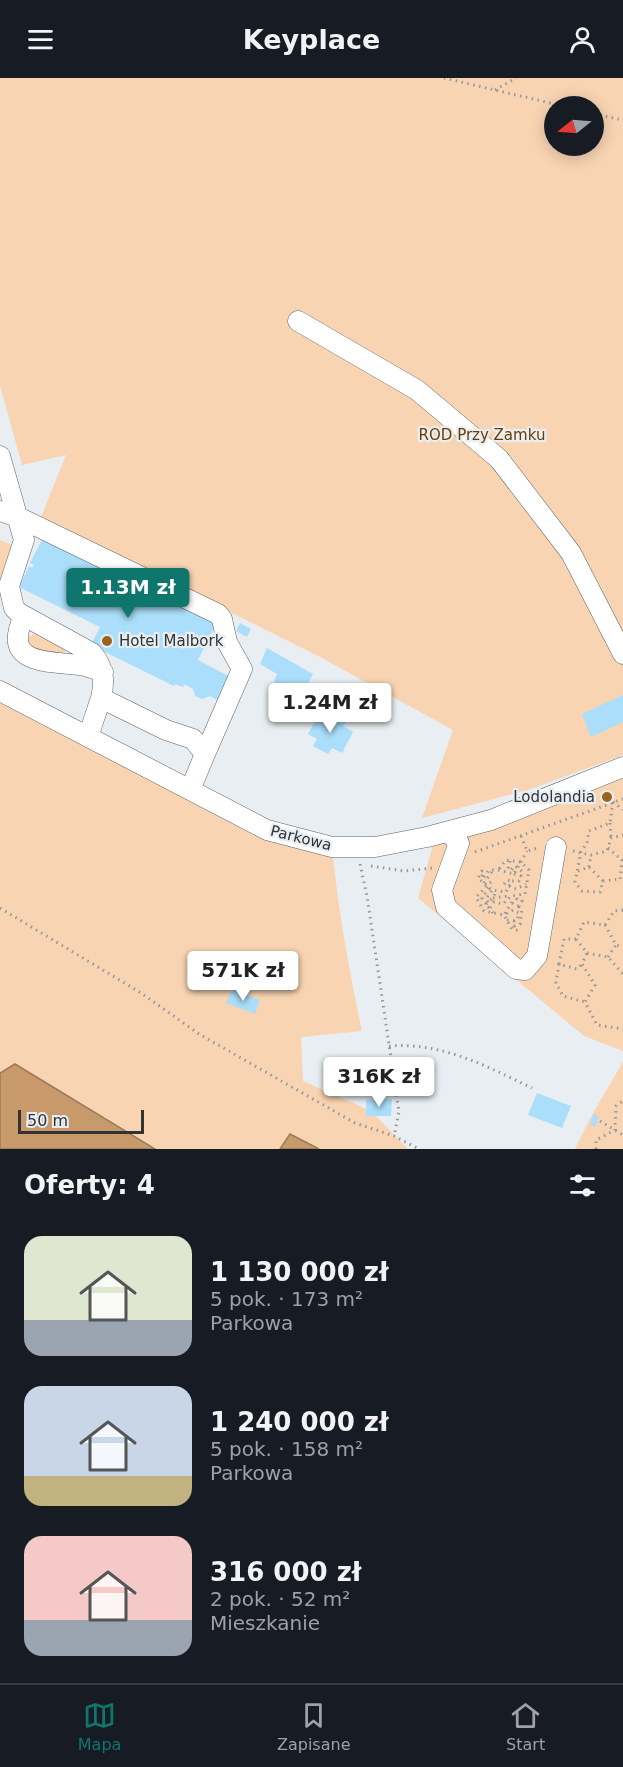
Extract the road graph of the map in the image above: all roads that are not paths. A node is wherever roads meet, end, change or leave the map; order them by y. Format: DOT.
graph roads {
  1 [pos="298,321"];
  2 [pos="0,456"];
  3 [pos="9,514"];
  4 [pos="24,616"];
  5 [pos="623,654"];
  6 [pos="103,672"];
  7 [pos="0,691"];
  8 [pos="101,698"];
  9 [pos="88,736"];
  10 [pos="205,754"];
  11 [pos="623,768"];
  12 [pos="190,790"];
  13 [pos="448,832"];
  14 [pos="556,847"];
  1 -- 5 [label="street"];
  2 -- 3 [label="street"];
  3 -- 4 [label="street"];
  3 -- 10 [label="street"];
  4 -- 6 [label="street"];
  4 -- 6 [label="street"];
  6 -- 8 [label="street"];
  7 -- 9 [label="street, Parkowa"];
  8 -- 9 [label="street"];
  8 -- 10 [label="street"];
  9 -- 12 [label="street, Parkowa"];
  10 -- 12 [label="street"];
  11 -- 13 [label="street, Parkowa"];
  12 -- 13 [label="street, Parkowa"];
  13 -- 14 [label="street"];
}
